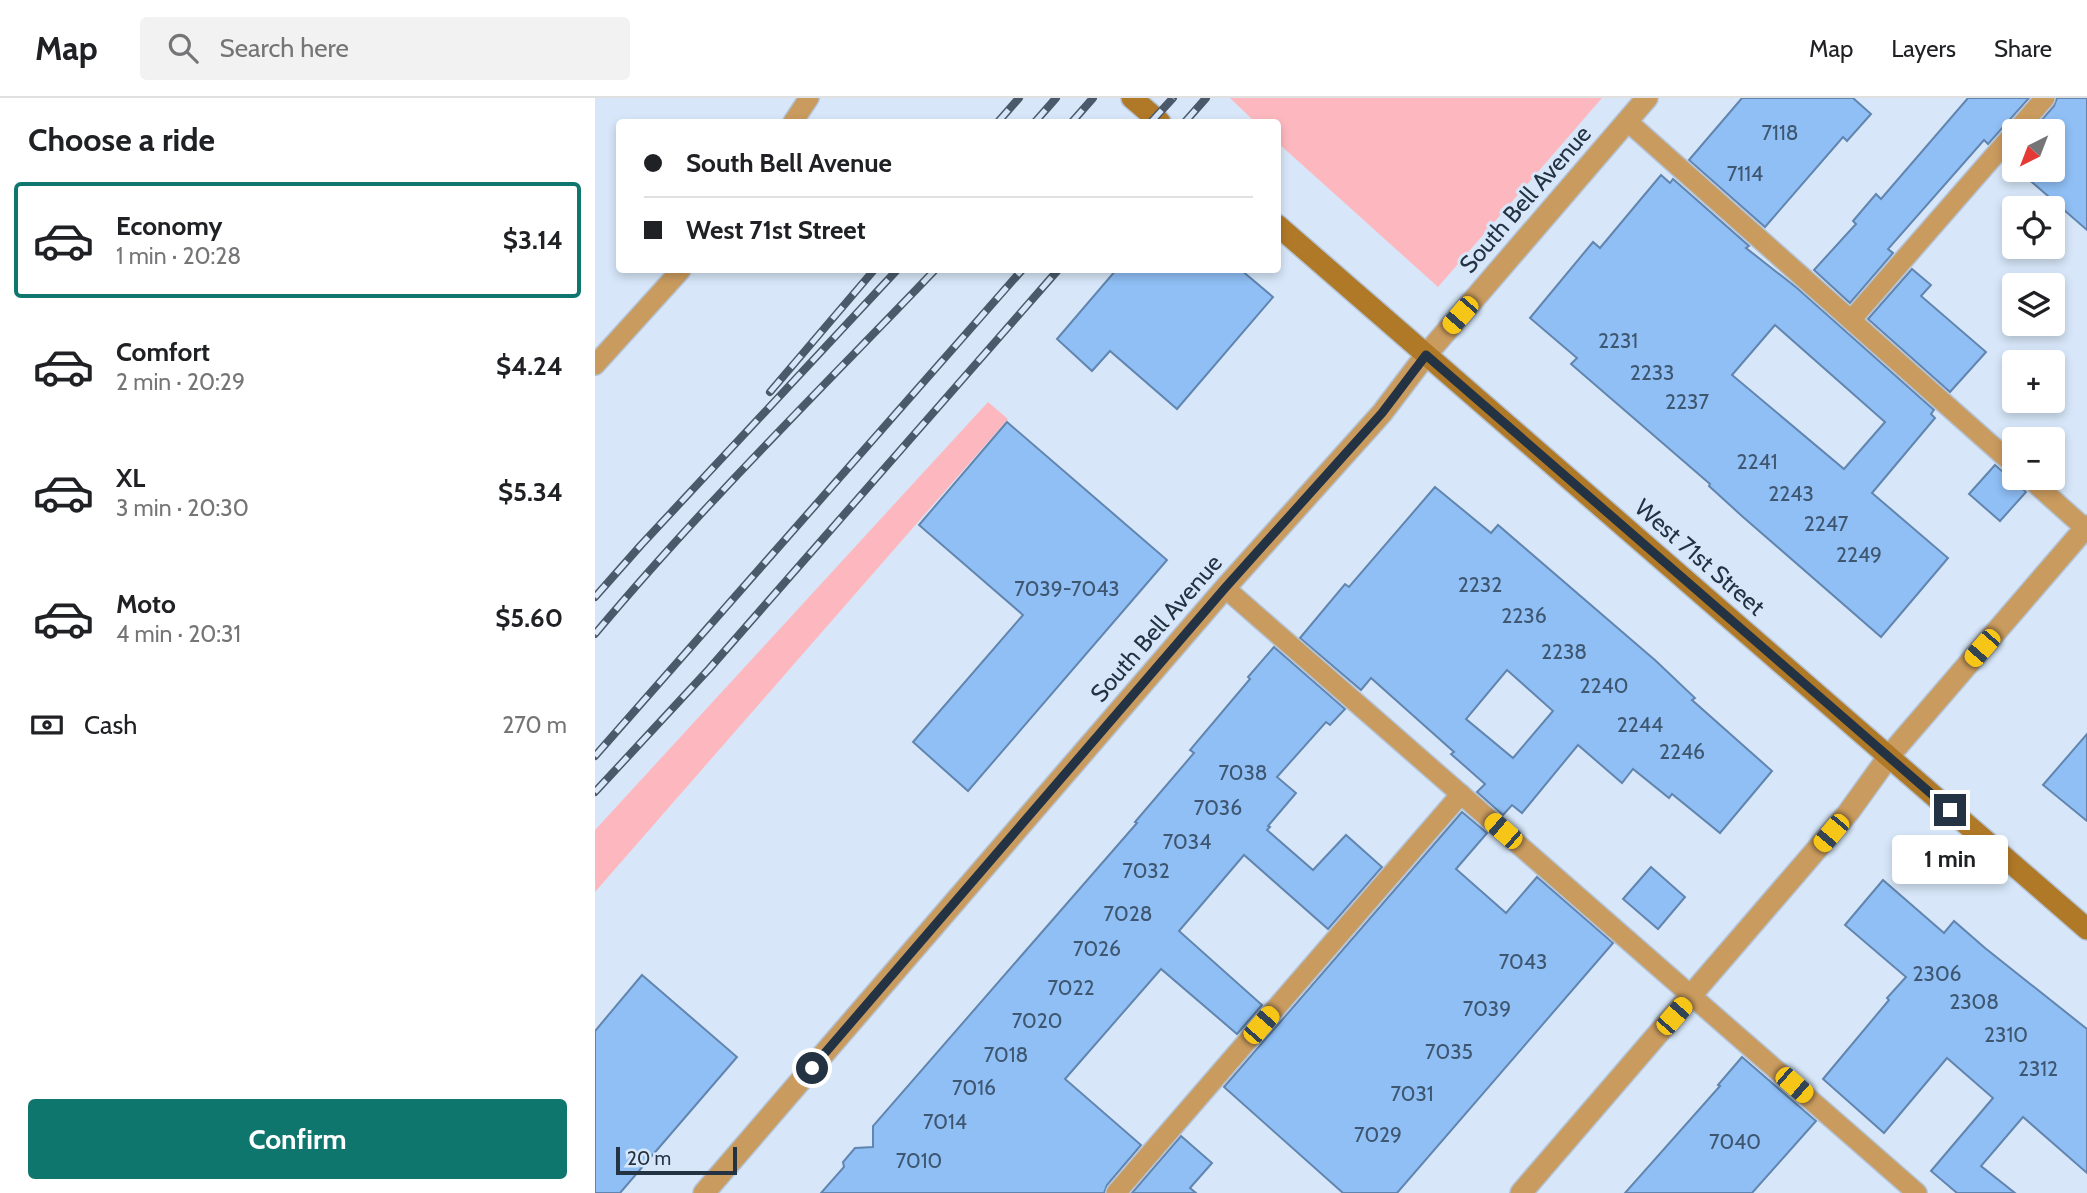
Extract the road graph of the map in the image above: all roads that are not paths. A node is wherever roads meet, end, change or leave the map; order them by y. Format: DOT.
graph roads {
  1 [pos="809,98"];
  2 [pos="1132,98"];
  3 [pos="1647,98"];
  4 [pos="2045,98"];
  5 [pos="795,119"];
  6 [pos="1156,119"];
  7 [pos="2026,119"];
  8 [pos="1627,121"];
  9 [pos="2002,147"];
  10 [pos="1281,228"];
  11 [pos="678,273"];
  12 [pos="1851,320"];
  13 [pos="1426,355"];
  14 [pos="595,365"];
  15 [pos="2002,454"];
  16 [pos="2043,490"];
  17 [pos="2086,528"];
  18 [pos="1225,588"];
  19 [pos="1889,756"];
  20 [pos="1461,794"];
  21 [pos="2087,929"];
  22 [pos="1691,996"];
  23 [pos="704,1193"];
  24 [pos="1116,1193"];
  25 [pos="1521,1193"];
  26 [pos="1917,1193"];
  1 -- 5 [label="lane"];
  2 -- 6 [label="main road"];
  3 -- 8 [label="street, South Bell Avenue"];
  4 -- 7 [label="lane"];
  8 -- 12 [label="lane"];
  8 -- 13 [label="street, South Bell Avenue"];
  9 -- 12 [label="lane"];
  10 -- 13 [label="main road, West 71st Street"];
  11 -- 14 [label="lane"];
  12 -- 15 [label="lane"];
  13 -- 18 [label="street, South Bell Avenue"];
  13 -- 19 [label="main road, West 71st Street"];
  16 -- 17 [label="lane"];
  17 -- 19 [label="street"];
  18 -- 20 [label="lane"];
  18 -- 23 [label="street, South Bell Avenue"];
  19 -- 21 [label="main road, West 71st Street"];
  19 -- 22 [label="street"];
  20 -- 22 [label="lane"];
  20 -- 24 [label="lane"];
  22 -- 25 [label="street"];
  22 -- 26 [label="lane"];
}
